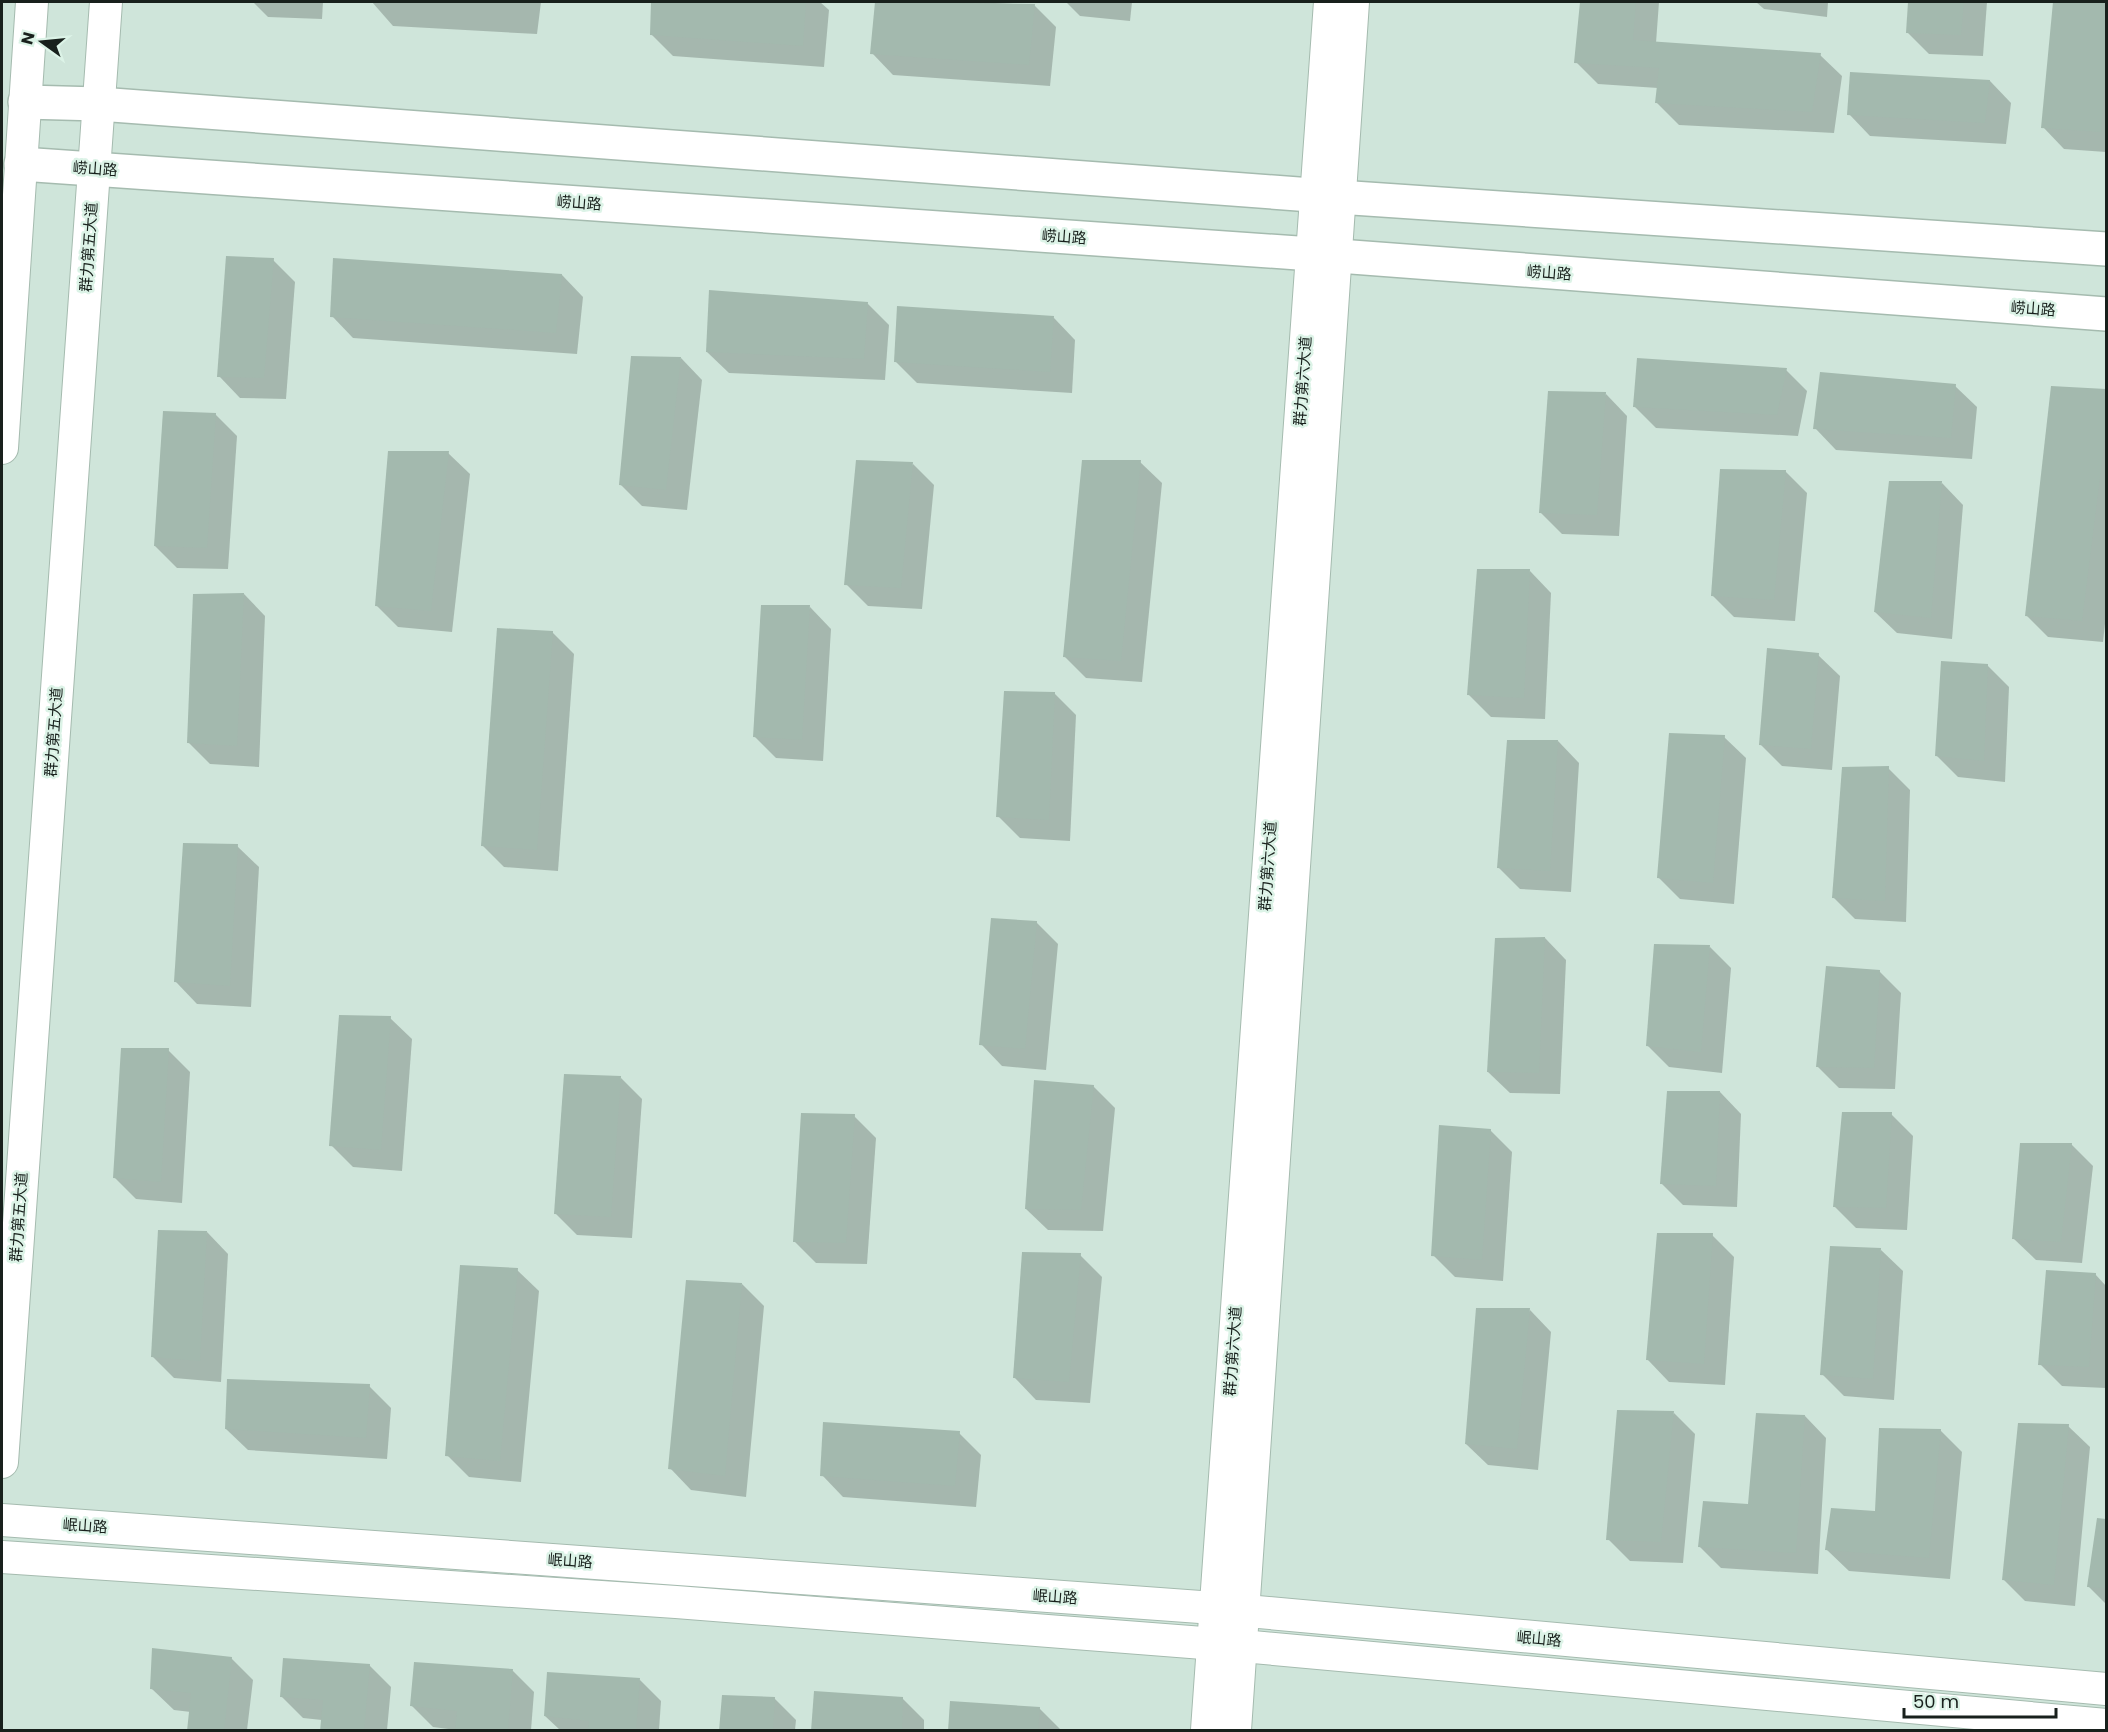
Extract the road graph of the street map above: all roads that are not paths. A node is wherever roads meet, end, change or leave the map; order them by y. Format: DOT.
graph roads {
  1 [pos="32,2"];
  2 [pos="106,2"];
  3 [pos="1330,2"];
  4 [pos="1353,2"];
  5 [pos="25,102"];
  6 [pos="99,104"];
  7 [pos="21,164"];
  8 [pos="95,168"];
  9 [pos="1327,196"];
  10 [pos="2106,249"];
  11 [pos="1324,255"];
  12 [pos="2106,314"];
  13 [pos="2,448"];
  14 [pos="2,1462"];
  15 [pos="2,1520"];
  16 [pos="2,1557"];
  17 [pos="1229,1611"];
  18 [pos="1227,1645"];
  19 [pos="2106,1689"];
  20 [pos="2106,1725"];
  21 [pos="1207,1731"];
  22 [pos="1235,1731"];
  1 -- 5 [label="main road"];
  2 -- 6 [label="main road, 群力第五大道"];
  3 -- 9 [label="main road, 群力第六大道"];
  4 -- 9 [label="main road, 群力第六大道"];
  5 -- 6 [label="main road"];
  5 -- 7 [label="main road"];
  6 -- 8 [label="main road, 群力第五大道"];
  6 -- 9 [label="main road"];
  7 -- 8 [label="main road, 崂山路"];
  7 -- 13 [label="main road"];
  8 -- 11 [label="main road, 崂山路"];
  8 -- 14 [label="main road, 群力第五大道"];
  9 -- 10 [label="main road"];
  9 -- 11 [label="main road, 群力第六大道"];
  11 -- 12 [label="main road, 崂山路"];
  11 -- 17 [label="main road, 群力第六大道"];
  15 -- 17 [label="main road, 岷山路"];
  16 -- 18 [label="main road"];
  17 -- 18 [label="main road, 群力第六大道"];
  17 -- 19 [label="main road, 岷山路"];
  18 -- 20 [label="main road"];
  18 -- 21 [label="main road, 群力第六大道"];
  18 -- 22 [label="main road, 群力第六大道"];
}
